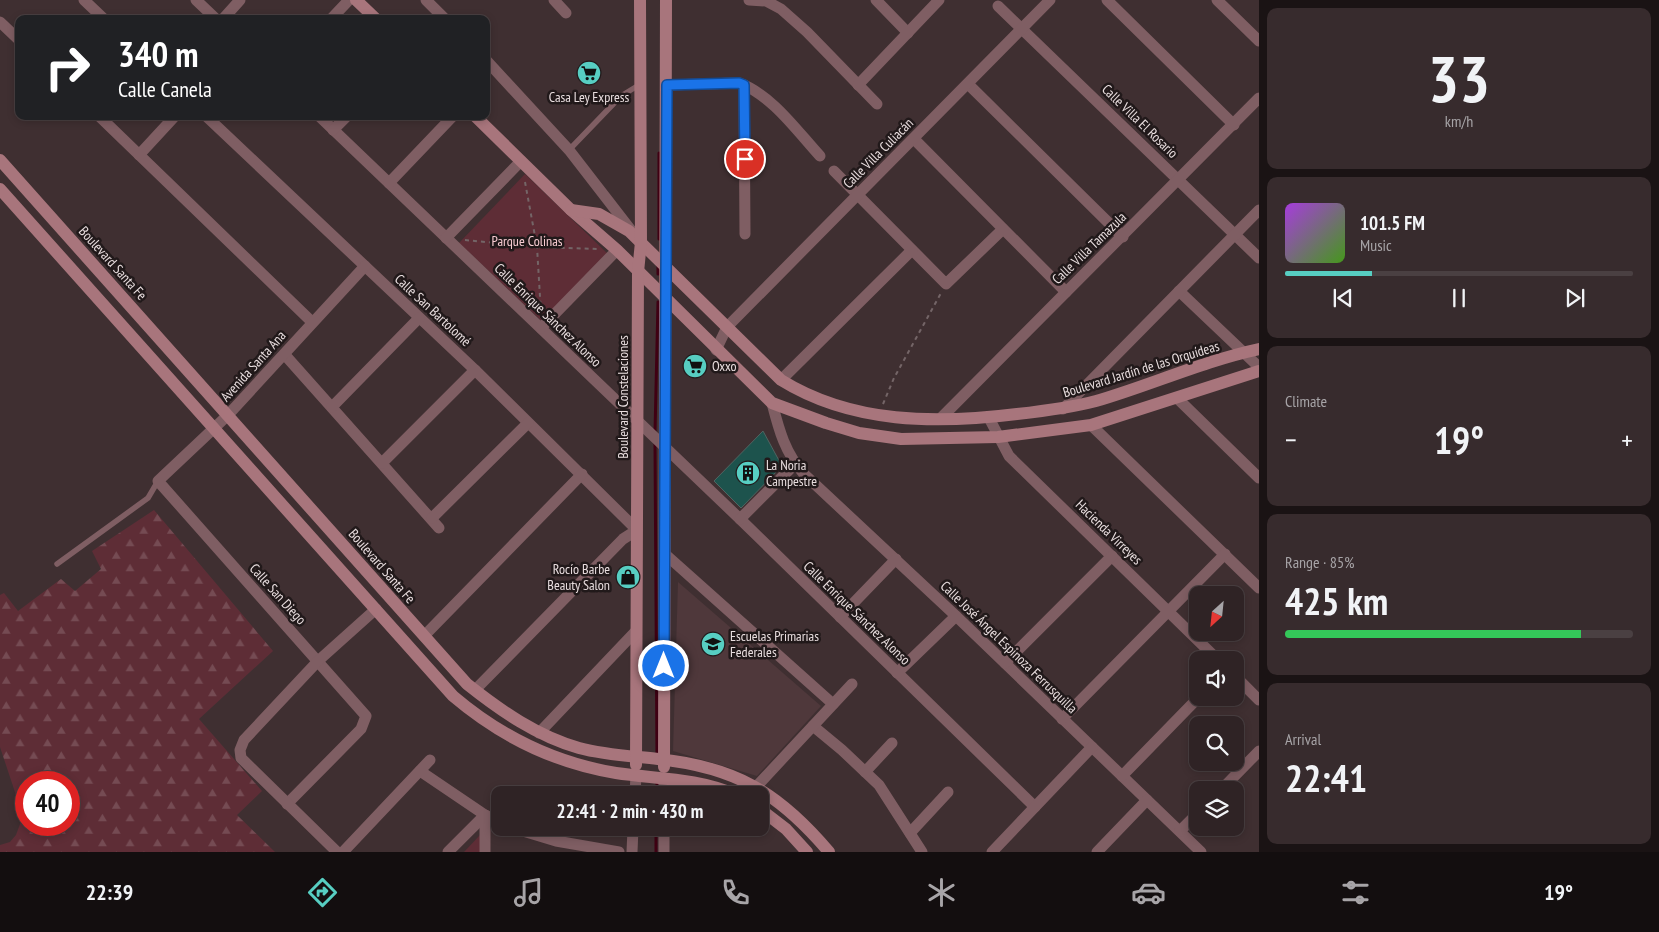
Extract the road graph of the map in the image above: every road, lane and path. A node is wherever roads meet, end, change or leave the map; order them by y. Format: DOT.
graph roads {
  1 [pos="84,0"];
  2 [pos="196,0"];
  3 [pos="240,0"];
  4 [pos="355,0"];
  5 [pos="426,0"];
  6 [pos="554,0"];
  7 [pos="666,0"];
  8 [pos="748,0"];
  9 [pos="876,0"];
  10 [pos="938,0"];
  11 [pos="1050,0"];
  12 [pos="1107,0"];
  13 [pos="1217,0"];
  14 [pos="642,1"];
  15 [pos="998,6"];
  16 [pos="566,12"];
  17 [pos="100,15"];
  18 [pos="212,15"];
  19 [pos="226,15"];
  20 [pos="336,15"];
  21 [pos="372,15"];
  22 [pos="441,15"];
  23 [pos="0,22"];
  24 [pos="1022,29"];
  25 [pos="908,33"];
  26 [pos="15,36"];
  27 [pos="1259,41"];
  28 [pos="490,64"];
  29 [pos="968,84"];
  30 [pos="639,85"];
  31 [pos="667,85"];
  32 [pos="744,85"];
  33 [pos="858,85"];
  34 [pos="1259,98"];
  35 [pos="877,104"];
  36 [pos="103,120"];
  37 [pos="171,120"];
  38 [pos="210,120"];
  39 [pos="323,120"];
  40 [pos="343,120"];
  41 [pos="449,120"];
  42 [pos="479,120"];
  43 [pos="1234,124"];
  44 [pos="333,130"];
  45 [pos="914,139"];
  46 [pos="569,150"];
  47 [pos="139,155"];
  48 [pos="820,156"];
  49 [pos="0,160"];
  50 [pos="521,161"];
  51 [pos="834,171"];
  52 [pos="524,180"];
  53 [pos="1180,180"];
  54 [pos="389,183"];
  55 [pos="1,194"];
  56 [pos="858,195"];
  57 [pos="571,210"];
  58 [pos="1259,210"];
  59 [pos="1003,229"];
  60 [pos="745,234"];
  61 [pos="1235,234"];
  62 [pos="1123,237"];
  63 [pos="446,238"];
  64 [pos="641,242"];
  65 [pos="537,247"];
  66 [pos="617,250"];
  67 [pos="912,250"];
  68 [pos="1259,258"];
  69 [pos="364,266"];
  70 [pos="665,266"];
  71 [pos="638,272"];
  72 [pos="946,284"];
  73 [pos="1179,290"];
  74 [pos="1066,292"];
  75 [pos="666,301"];
  76 [pos="419,318"];
  77 [pos="312,322"];
  78 [pos="727,327"];
  79 [pos="541,328"];
  80 [pos="1259,349"];
  81 [pos="716,350"];
  82 [pos="1244,352"];
  83 [pos="285,355"];
  84 [pos="1259,369"];
  85 [pos="475,370"];
  86 [pos="781,380"];
  87 [pos="1178,399"];
  88 [pos="772,403"];
  89 [pos="332,407"];
  90 [pos="1063,409"];
  91 [pos="228,415"];
  92 [pos="878,416"];
  93 [pos="989,418"];
  94 [pos="940,419"];
  95 [pos="637,422"];
  96 [pos="528,423"];
  97 [pos="1091,424"];
  98 [pos="215,428"];
  99 [pos="998,437"];
  100 [pos="662,446"];
  101 [pos="382,462"];
  102 [pos="795,464"];
  103 [pos="582,474"];
  104 [pos="1259,478"];
  105 [pos="158,481"];
  106 [pos="740,519"];
  107 [pos="637,530"];
  108 [pos="665,554"];
  109 [pos="1225,554"];
  110 [pos="1112,556"];
  111 [pos="896,559"];
  112 [pos="57,564"];
  113 [pos="1259,588"];
  114 [pos="376,609"];
  115 [pos="1169,611"];
  116 [pos="956,616"];
  117 [pos="840,617"];
  118 [pos="636,631"];
  119 [pos="424,636"];
  120 [pos="1209,651"];
  121 [pos="318,661"];
  122 [pos="1005,663"];
  123 [pos="897,673"];
  124 [pos="852,684"];
  125 [pos="1244,685"];
  126 [pos="475,690"];
  127 [pos="1259,700"];
  128 [pos="833,704"];
  129 [pos="1190,706"];
  130 [pos="1062,719"];
  131 [pos="813,726"];
  132 [pos="539,733"];
  133 [pos="892,743"];
  134 [pos="1092,747"];
  135 [pos="1259,751"];
  136 [pos="639,758"];
  137 [pos="661,759"];
  138 [pos="430,760"];
  139 [pos="420,771"];
  140 [pos="865,772"];
  141 [pos="640,776"];
  142 [pos="1122,776"];
  143 [pos="661,778"];
  144 [pos="1230,781"];
  145 [pos="637,786"];
  146 [pos="662,786"];
  147 [pos="707,786"];
  148 [pos="754,786"];
  149 [pos="757,786"];
  150 [pos="948,792"];
  151 [pos="769,796"];
  152 [pos="1147,800"];
  153 [pos="287,804"];
  154 [pos="1035,807"];
  155 [pos="484,815"];
  156 [pos="769,815"];
  157 [pos="491,818"];
  158 [pos="1189,822"];
  159 [pos="1180,831"];
  160 [pos="910,833"];
  161 [pos="532,836"];
  162 [pos="633,836"];
  163 [pos="664,836"];
  164 [pos="556,846"];
  165 [pos="337,852"];
  166 [pos="342,852"];
  167 [pos="448,852"];
  168 [pos="485,852"];
  169 [pos="619,852"];
  170 [pos="632,852"];
  171 [pos="664,852"];
  172 [pos="807,852"];
  173 [pos="830,852"];
  174 [pos="922,852"];
  175 [pos="992,852"];
  176 [pos="1097,852"];
  177 [pos="1201,852"];
  1 -- 17 [label="street"];
  2 -- 18 [label="street"];
  3 -- 19 [label="street"];
  4 -- 20 [label="street"];
  4 -- 21 [label="street"];
  5 -- 22 [label="street"];
  6 -- 16 [label="street"];
  7 -- 31 [label="street"];
  8 -- 33 [label="street"];
  9 -- 25 [label="street"];
  10 -- 25 [label="street"];
  11 -- 24 [label="street, Calle Villa Culiacán"];
  12 -- 43 [label="street"];
  13 -- 27 [label="street"];
  14 -- 30 [label="street, Boulevard Constelaciones"];
  15 -- 24 [label="street, Calle Villa El Rosario"];
  23 -- 26 [label="street"];
  24 -- 29 [label="street, Calle Villa Culiacán"];
  24 -- 53 [label="street, Calle Villa El Rosario"];
  25 -- 33 [label="street"];
  28 -- 46 [label="street"];
  29 -- 45 [label="street, Calle Villa Culiacán"];
  29 -- 62 [label="street"];
  30 -- 46 [label="lane"];
  30 -- 64 [label="street, Boulevard Constelaciones"];
  31 -- 32 [label="street"];
  31 -- 70 [label="street"];
  32 -- 48 [label="street"];
  32 -- 60 [label="street"];
  33 -- 35 [label="street"];
  34 -- 43 [label="street, Calle Villa Tamazula"];
  36 -- 47 [label="street"];
  37 -- 47 [label="street"];
  38 -- 69 [label="street, Calle San Bartolomé"];
  39 -- 44 [label="street, Calle Enrique Sánchez Alonso"];
  40 -- 44 [label="street"];
  41 -- 54 [label="street"];
  42 -- 50 [label="street"];
  43 -- 53 [label="street, Calle Villa Tamazula"];
  44 -- 54 [label="street, Calle Enrique Sánchez Alonso"];
  45 -- 56 [label="street, Calle Villa Culiacán"];
  45 -- 59 [label="street"];
  46 -- 64 [label="street"];
  47 -- 77 [label="street"];
  49 -- 91 [label="street, Boulevard Santa Fe"];
  50 -- 57 [label="street"];
  50 -- 63 [label="street"];
  51 -- 56 [label="street"];
  52 -- 65 [label="path"];
  53 -- 61 [label="street, Calle Villa El Rosario"];
  53 -- 62 [label="street, Calle Villa Tamazula"];
  54 -- 63 [label="street, Calle Enrique Sánchez Alonso"];
  55 -- 98 [label="street"];
  56 -- 67 [label="street"];
  56 -- 78 [label="street, Calle Villa Culiacán"];
  57 -- 64 [label="street, Boulevard Jardín de las Orquídeas"];
  57 -- 66 [label="street"];
  58 -- 61 [label="street"];
  59 -- 72 [label="street"];
  59 -- 74 [label="street"];
  61 -- 68 [label="street, Calle Villa El Rosario"];
  61 -- 73 [label="street"];
  62 -- 74 [label="street, Calle Villa Tamazula"];
  63 -- 65 [label="path"];
  63 -- 79 [label="street, Calle Enrique Sánchez Alonso"];
  64 -- 70 [label="street, Boulevard Jardín de las Orquídeas"];
  64 -- 71 [label="street, Boulevard Constelaciones"];
  65 -- 66 [label="path"];
  65 -- 79 [label="path"];
  66 -- 71 [label="street"];
  66 -- 79 [label="street"];
  67 -- 72 [label="street"];
  67 -- 86 [label="street"];
  69 -- 76 [label="street, Calle San Bartolomé"];
  69 -- 77 [label="street, Avenida Santa Ana"];
  70 -- 75 [label="street"];
  70 -- 78 [label="street, Boulevard Jardín de las Orquídeas"];
  71 -- 75 [label="street"];
  71 -- 95 [label="street, Boulevard Constelaciones"];
  72 -- 92 [label="path"];
  73 -- 82 [label="street"];
  73 -- 90 [label="street"];
  74 -- 94 [label="street, Calle Villa Tamazula"];
  75 -- 81 [label="street"];
  75 -- 100 [label="street"];
  76 -- 85 [label="street, Calle San Bartolomé"];
  76 -- 89 [label="street"];
  77 -- 83 [label="street, Avenida Santa Ana"];
  78 -- 81 [label="street, Calle Villa Culiacán"];
  78 -- 86 [label="street, Boulevard Jardín de las Orquídeas"];
  79 -- 95 [label="street, Calle Enrique Sánchez Alonso"];
  80 -- 82 [label="street, Boulevard Jardín de las Orquídeas"];
  81 -- 88 [label="street"];
  82 -- 84 [label="street"];
  82 -- 90 [label="street, Boulevard Jardín de las Orquídeas"];
  83 -- 89 [label="street"];
  83 -- 91 [label="street, Avenida Santa Ana"];
  84 -- 87 [label="street"];
  85 -- 96 [label="street, Calle San Bartolomé"];
  85 -- 101 [label="street"];
  86 -- 92 [label="street, Boulevard Jardín de las Orquídeas"];
  87 -- 97 [label="street"];
  87 -- 104 [label="street"];
  88 -- 99 [label="street"];
  88 -- 102 [label="street, Calle José Ángel Espinoza Ferrusquilla"];
  89 -- 101 [label="street"];
  90 -- 93 [label="street, Boulevard Jardín de las Orquídeas"];
  91 -- 98 [label="street, Avenida Santa Ana"];
  91 -- 119 [label="street, Boulevard Santa Fe"];
  92 -- 94 [label="street, Boulevard Jardín de las Orquídeas"];
  93 -- 94 [label="street, Boulevard Jardín de las Orquídeas"];
  93 -- 99 [label="street, Hacienda Virreyes"];
  95 -- 100 [label="street, Calle Enrique Sánchez Alonso"];
  95 -- 107 [label="street, Boulevard Constelaciones"];
  96 -- 101 [label="street"];
  96 -- 103 [label="street, Calle San Bartolomé"];
  97 -- 99 [label="street"];
  97 -- 109 [label="street"];
  98 -- 105 [label="street, Avenida Santa Ana"];
  98 -- 114 [label="street"];
  99 -- 110 [label="street, Hacienda Virreyes"];
  100 -- 106 [label="street, Calle Enrique Sánchez Alonso"];
  100 -- 108 [label="street"];
  102 -- 106 [label="street"];
  102 -- 111 [label="street, Calle José Ángel Espinoza Ferrusquilla"];
  103 -- 107 [label="street, Calle San Bartolomé"];
  103 -- 119 [label="street"];
  105 -- 112 [label="lane"];
  105 -- 121 [label="street, Calle San Diego"];
  106 -- 117 [label="street, Calle Enrique Sánchez Alonso"];
  107 -- 118 [label="street, Boulevard Constelaciones"];
  107 -- 126 [label="street"];
  108 -- 128 [label="street"];
  108 -- 137 [label="street"];
  109 -- 113 [label="street"];
  109 -- 115 [label="street"];
  110 -- 115 [label="street, Hacienda Virreyes"];
  110 -- 122 [label="street"];
  111 -- 116 [label="street, Calle José Ángel Espinoza Ferrusquilla"];
  111 -- 117 [label="street"];
  114 -- 121 [label="street"];
  114 -- 141 [label="street"];
  115 -- 120 [label="street, Hacienda Virreyes"];
  115 -- 130 [label="street"];
  116 -- 122 [label="street, Calle José Ángel Espinoza Ferrusquilla"];
  116 -- 123 [label="street"];
  117 -- 123 [label="street, Calle Enrique Sánchez Alonso"];
  118 -- 132 [label="street"];
  118 -- 136 [label="street, Boulevard Constelaciones"];
  119 -- 126 [label="street, Boulevard Santa Fe"];
  121 -- 153 [label="street"];
  121 -- 153 [label="street, Calle San Diego"];
  122 -- 130 [label="street, Calle José Ángel Espinoza Ferrusquilla"];
  123 -- 154 [label="street, Calle Enrique Sánchez Alonso"];
  124 -- 128 [label="street"];
  125 -- 127 [label="street"];
  126 -- 132 [label="street, Boulevard Santa Fe"];
  128 -- 131 [label="street"];
  129 -- 142 [label="street"];
  130 -- 134 [label="street, Calle José Ángel Espinoza Ferrusquilla"];
  131 -- 140 [label="street"];
  131 -- 149 [label="street"];
  132 -- 136 [label="street, Boulevard Santa Fe"];
  133 -- 140 [label="street"];
  134 -- 142 [label="street, Calle José Ángel Espinoza Ferrusquilla"];
  134 -- 154 [label="street"];
  135 -- 144 [label="street"];
  136 -- 137 [label="street, Boulevard Santa Fe"];
  136 -- 141 [label="street, Boulevard Constelaciones"];
  137 -- 143 [label="street"];
  137 -- 148 [label="street, Boulevard Santa Fe"];
  138 -- 139 [label="street"];
  139 -- 155 [label="street"];
  139 -- 166 [label="street"];
  140 -- 160 [label="street"];
  141 -- 143 [label="street"];
  141 -- 145 [label="street, Boulevard Constelaciones"];
  142 -- 152 [label="street, Calle José Ángel Espinoza Ferrusquilla"];
  143 -- 146 [label="street"];
  143 -- 147 [label="street"];
  150 -- 160 [label="street"];
  151 -- 173 [label="street, Boulevard Santa Fe"];
  152 -- 159 [label="street, Calle José Ángel Espinoza Ferrusquilla"];
  152 -- 176 [label="street"];
  153 -- 165 [label="street"];
  154 -- 175 [label="street"];
  155 -- 157 [label="street"];
  155 -- 167 [label="street"];
  155 -- 168 [label="street"];
  156 -- 172 [label="street"];
  158 -- 159 [label="street"];
  159 -- 177 [label="street, Calle José Ángel Espinoza Ferrusquilla"];
  160 -- 174 [label="street"];
  161 -- 164 [label="street"];
  162 -- 170 [label="street"];
  163 -- 171 [label="street"];
  164 -- 169 [label="street"];
}
